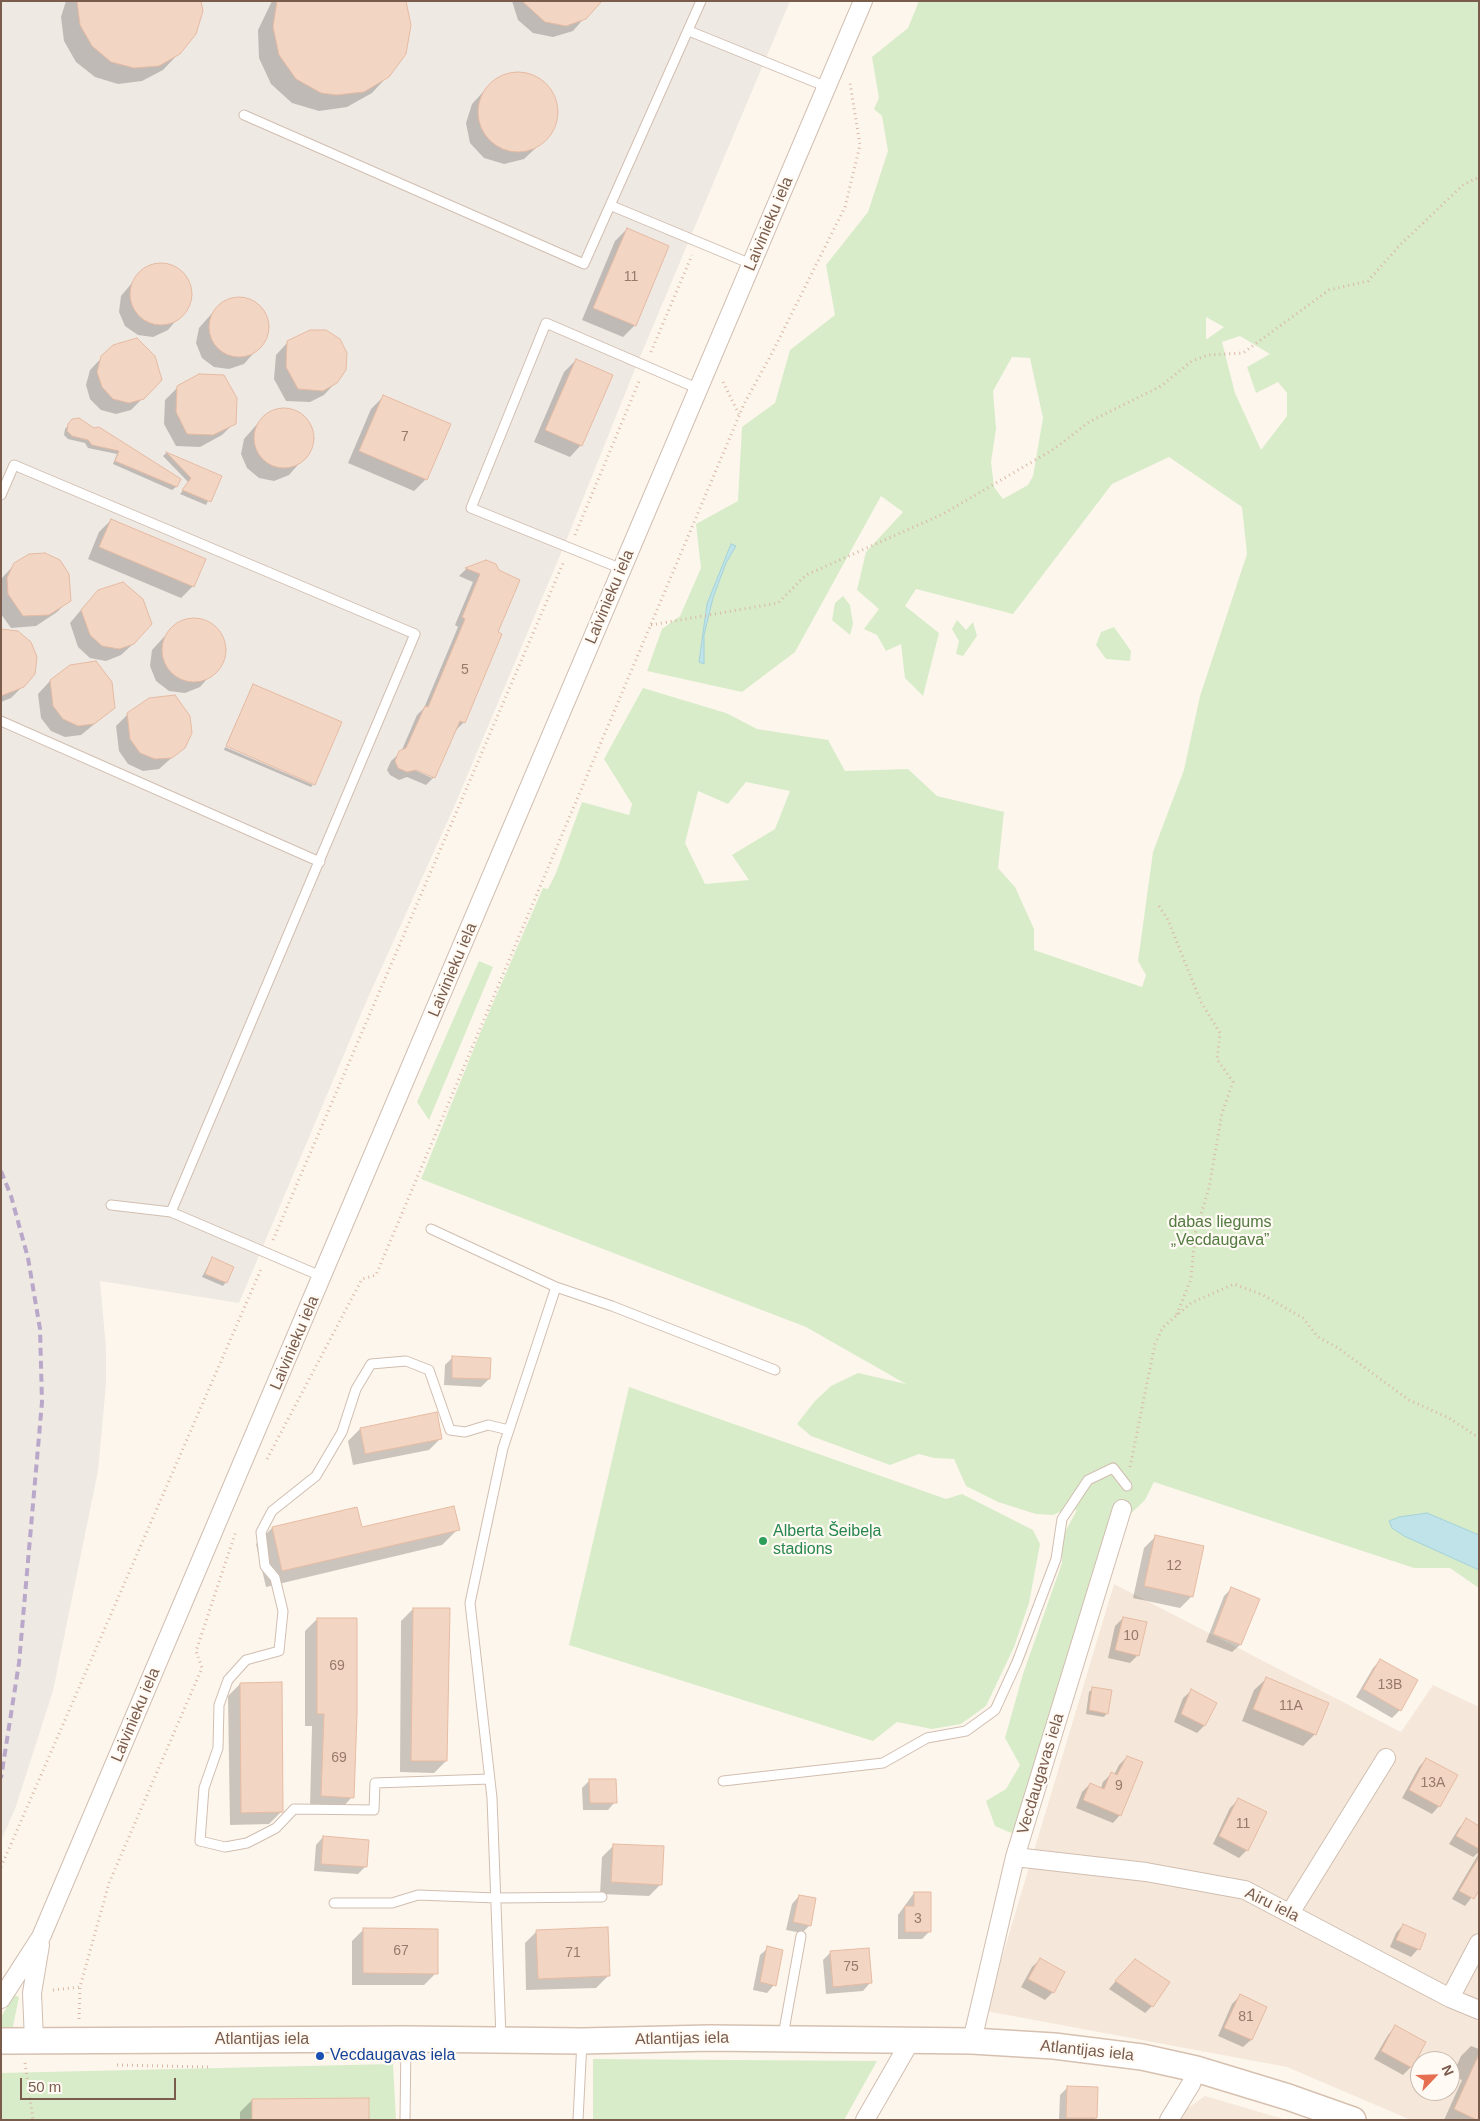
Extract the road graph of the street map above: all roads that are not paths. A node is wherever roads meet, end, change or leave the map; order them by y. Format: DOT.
graph roads {
  1 [pos="701,1"];
  2 [pos="863,1"];
  3 [pos="689,31"];
  4 [pos="826,87"];
  5 [pos="244,115"];
  6 [pos="612,206"];
  7 [pos="751,264"];
  8 [pos="699,389"];
  9 [pos="1,495"];
  10 [pos="622,569"];
  11 [pos="1,721"];
  12 [pos="320,862"];
  13 [pos="111,1205"];
  14 [pos="171,1212"];
  15 [pos="431,1229"];
  16 [pos="323,1277"];
  17 [pos="556,1287"];
  18 [pos="775,1370"];
  19 [pos="509,1430"];
  20 [pos="1127,1486"];
  21 [pos="1122,1509"];
  22 [pos="1386,1758"];
  23 [pos="490,1779"];
  24 [pos="724,1781"];
  25 [pos="1015,1857"];
  26 [pos="602,1897"];
  27 [pos="496,1898"];
  28 [pos="334,1903"];
  29 [pos="1290,1913"];
  30 [pos="801,1936"];
  31 [pos="41,1938"];
  32 [pos="1479,1943"];
  33 [pos="1450,1998"];
  34 [pos="1,1999"];
  35 [pos="1479,2010"];
  36 [pos="406,2039"];
  37 [pos="783,2039"];
  38 [pos="501,2040"];
  39 [pos="911,2040"];
  40 [pos="20,2041"];
  41 [pos="582,2041"];
  42 [pos="972,2041"];
  43 [pos="1196,2069"];
  44 [pos="405,2120"];
  45 [pos="578,2120"];
  46 [pos="865,2120"];
  47 [pos="1169,2120"];
  48 [pos="1353,2120"];
  1 -- 3 [label="lane"];
  2 -- 4 [label="street, Laivinieku iela"];
  3 -- 4 [label="lane"];
  3 -- 6 [label="lane"];
  4 -- 7 [label="street, Laivinieku iela"];
  5 -- 6 [label="lane"];
  6 -- 7 [label="lane"];
  7 -- 8 [label="street, Laivinieku iela"];
  8 -- 10 [label="street, Laivinieku iela"];
  8 -- 10 [label="lane"];
  9 -- 12 [label="lane"];
  10 -- 16 [label="street, Laivinieku iela"];
  11 -- 12 [label="lane"];
  12 -- 14 [label="lane"];
  13 -- 14 [label="lane"];
  14 -- 16 [label="lane"];
  15 -- 17 [label="lane"];
  16 -- 31 [label="street, Laivinieku iela"];
  17 -- 18 [label="lane"];
  17 -- 19 [label="lane"];
  19 -- 23 [label="lane"];
  19 -- 23 [label="lane"];
  20 -- 24 [label="lane"];
  21 -- 25 [label="street, Vecdaugavas iela"];
  22 -- 29 [label="street"];
  23 -- 27 [label="lane"];
  25 -- 29 [label="street, Airu iela"];
  25 -- 42 [label="street, Vecdaugavas iela"];
  26 -- 27 [label="lane"];
  27 -- 28 [label="lane"];
  27 -- 38 [label="lane"];
  29 -- 33 [label="street, Airu iela"];
  30 -- 37 [label="lane"];
  31 -- 34 [label="street, Laivinieku iela"];
  31 -- 40 [label="street, Laivinieku iela"];
  32 -- 33 [label="street"];
  33 -- 35 [label="street, Airu iela"];
  36 -- 38 [label="main road, Atlantijas iela"];
  36 -- 40 [label="main road, Atlantijas iela"];
  36 -- 44 [label="lane"];
  37 -- 39 [label="main road, Atlantijas iela"];
  37 -- 41 [label="main road, Atlantijas iela"];
  38 -- 41 [label="main road, Atlantijas iela"];
  39 -- 42 [label="main road, Atlantijas iela"];
  39 -- 46 [label="street"];
  41 -- 45 [label="lane"];
  42 -- 43 [label="main road, Atlantijas iela"];
  43 -- 47 [label="street"];
  43 -- 48 [label="main road, Atlantijas iela"];
}
